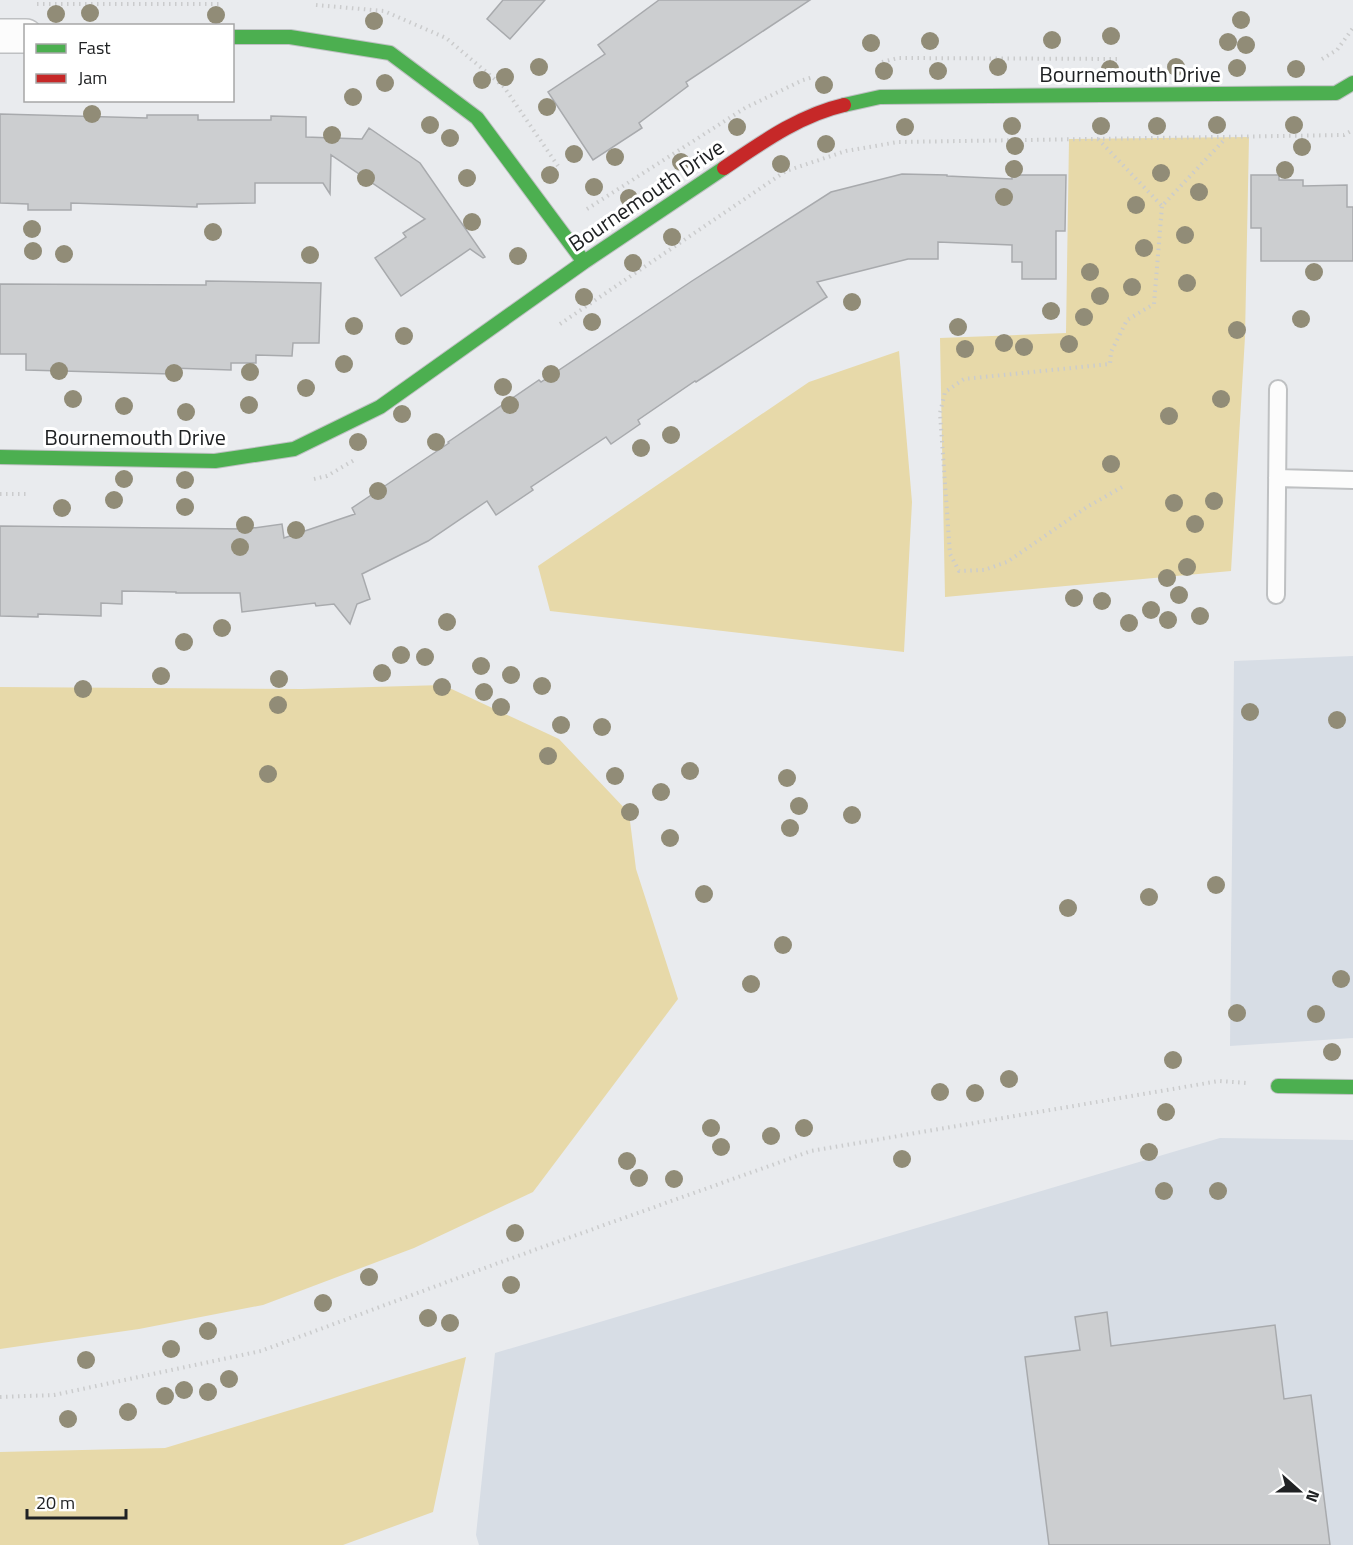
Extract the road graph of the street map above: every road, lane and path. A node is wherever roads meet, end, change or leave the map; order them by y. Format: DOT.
graph roads {
  1 [pos="35,4"];
  2 [pos="225,4"];
  3 [pos="307,5"];
  4 [pos="1353,28"];
  5 [pos="0,36"];
  6 [pos="24,36"];
  7 [pos="234,37"];
  8 [pos="1121,58"];
  9 [pos="1321,59"];
  10 [pos="877,63"];
  11 [pos="814,77"];
  12 [pos="1353,83"];
  13 [pos="1353,130"];
  14 [pos="1098,138"];
  15 [pos="1225,138"];
  16 [pos="562,172"];
  17 [pos="581,200"];
  18 [pos="1161,206"];
  19 [pos="584,262"];
  20 [pos="553,329"];
  21 [pos="1278,389"];
  22 [pos="0,457"];
  23 [pos="357,458"];
  24 [pos="1277,478"];
  25 [pos="1353,480"];
  26 [pos="305,481"];
  27 [pos="1122,487"];
  28 [pos="0,494"];
  29 [pos="34,494"];
  30 [pos="1276,595"];
  31 [pos="1278,1086"];
  32 [pos="1353,1087"];
  33 [pos="0,1397"];
  1 -- 2 [label="path"];
  3 -- 16 [label="path"];
  4 -- 9 [label="path"];
  5 -- 6 [label="street"];
  7 -- 19 [label="street"];
  8 -- 10 [label="path"];
  11 -- 17 [label="path"];
  12 -- 19 [label="street, Bournemouth Drive"];
  13 -- 15 [label="path"];
  14 -- 15 [label="path"];
  14 -- 18 [label="path"];
  14 -- 20 [label="path"];
  15 -- 18 [label="path"];
  18 -- 27 [label="path"];
  19 -- 22 [label="street, Bournemouth Drive"];
  21 -- 24 [label="lane"];
  23 -- 26 [label="path"];
  24 -- 25 [label="lane"];
  24 -- 30 [label="lane"];
  28 -- 29 [label="path"];
  31 -- 32 [label="street"];
  31 -- 33 [label="path"];
}
